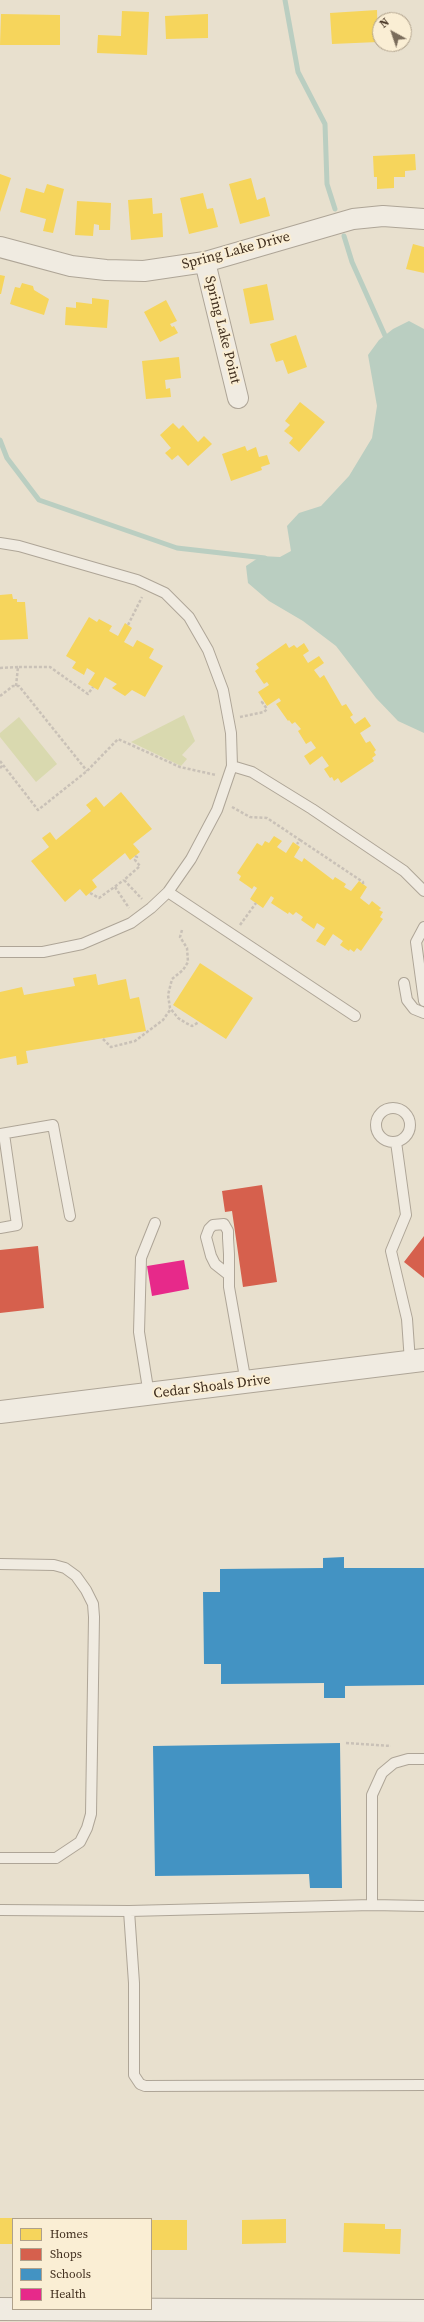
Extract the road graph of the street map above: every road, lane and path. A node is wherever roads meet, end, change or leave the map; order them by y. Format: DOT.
graph roads {
  1 [pos="424,219"];
  2 [pos="0,246"];
  3 [pos="205,262"];
  4 [pos="238,398"];
  5 [pos="0,543"];
  6 [pos="138,605"];
  7 [pos="128,625"];
  8 [pos="18,667"];
  9 [pos="0,668"];
  10 [pos="16,686"];
  11 [pos="93,687"];
  12 [pos="0,696"];
  13 [pos="264,701"];
  14 [pos="229,720"];
  15 [pos="0,761"];
  16 [pos="3,765"];
  17 [pos="232,766"];
  18 [pos="0,768"];
  19 [pos="87,771"];
  20 [pos="214,775"];
  21 [pos="238,809"];
  22 [pos="300,840"];
  23 [pos="297,844"];
  24 [pos="135,856"];
  25 [pos="124,880"];
  26 [pos="362,884"];
  27 [pos="115,887"];
  28 [pos="134,891"];
  29 [pos="424,891"];
  30 [pos="168,892"];
  31 [pos="90,893"];
  32 [pos="256,903"];
  33 [pos="247,915"];
  34 [pos="137,918"];
  35 [pos="424,926"];
  36 [pos="182,930"];
  37 [pos="0,952"];
  38 [pos="404,983"];
  39 [pos="424,1001"];
  40 [pos="171,1010"];
  41 [pos="424,1013"];
  42 [pos="355,1016"];
  43 [pos="199,1022"];
  44 [pos="103,1039"];
  45 [pos="2,1134"];
  46 [pos="396,1142"];
  47 [pos="70,1216"];
  48 [pos="155,1224"];
  49 [pos="0,1228"];
  50 [pos="229,1275"];
  51 [pos="417,1361"];
  52 [pos="246,1383"];
  53 [pos="149,1395"];
  54 [pos="0,1412"];
  55 [pos="0,1564"];
  56 [pos="346,1743"];
  57 [pos="391,1746"];
  58 [pos="424,1759"];
  59 [pos="0,1858"];
  60 [pos="372,1905"];
  61 [pos="424,1906"];
  62 [pos="0,1910"];
  63 [pos="129,1911"];
  64 [pos="424,2085"];
  65 [pos="0,2309"];
  66 [pos="12,2309"];
  67 [pos="152,2310"];
  68 [pos="424,2311"];
  1 -- 3 [label="street, Spring Lake Drive"];
  2 -- 3 [label="street, Spring Lake Drive"];
  3 -- 4 [label="street, Spring Lake Point"];
  5 -- 14 [label="lane"];
  6 -- 7 [label="path"];
  8 -- 9 [label="path"];
  8 -- 10 [label="path"];
  8 -- 11 [label="path"];
  10 -- 12 [label="path"];
  10 -- 19 [label="path"];
  13 -- 14 [label="path"];
  14 -- 17 [label="lane"];
  15 -- 16 [label="path"];
  16 -- 18 [label="path"];
  16 -- 19 [label="path"];
  17 -- 29 [label="lane"];
  17 -- 30 [label="lane"];
  19 -- 20 [label="path"];
  21 -- 22 [label="path"];
  22 -- 23 [label="path"];
  22 -- 26 [label="path"];
  24 -- 25 [label="path"];
  25 -- 27 [label="path"];
  25 -- 28 [label="path"];
  27 -- 31 [label="path"];
  27 -- 34 [label="path"];
  30 -- 34 [label="lane"];
  30 -- 42 [label="lane"];
  32 -- 33 [label="path"];
  34 -- 37 [label="lane"];
  35 -- 39 [label="lane"];
  36 -- 40 [label="path"];
  38 -- 41 [label="lane"];
  40 -- 43 [label="path"];
  40 -- 44 [label="path"];
  45 -- 47 [label="lane"];
  45 -- 49 [label="lane"];
  46 -- 51 [label="lane"];
  48 -- 53 [label="lane"];
  50 -- 52 [label="lane"];
  51 -- 52 [label="street, Cedar Shoals Drive"];
  52 -- 53 [label="street, Cedar Shoals Drive"];
  53 -- 54 [label="street, Cedar Shoals Drive"];
  55 -- 59 [label="lane"];
  56 -- 57 [label="path"];
  58 -- 60 [label="lane"];
  60 -- 61 [label="lane"];
  60 -- 63 [label="lane"];
  62 -- 63 [label="lane"];
  63 -- 64 [label="lane"];
  65 -- 66 [label="street"];
  67 -- 68 [label="street"];
}
